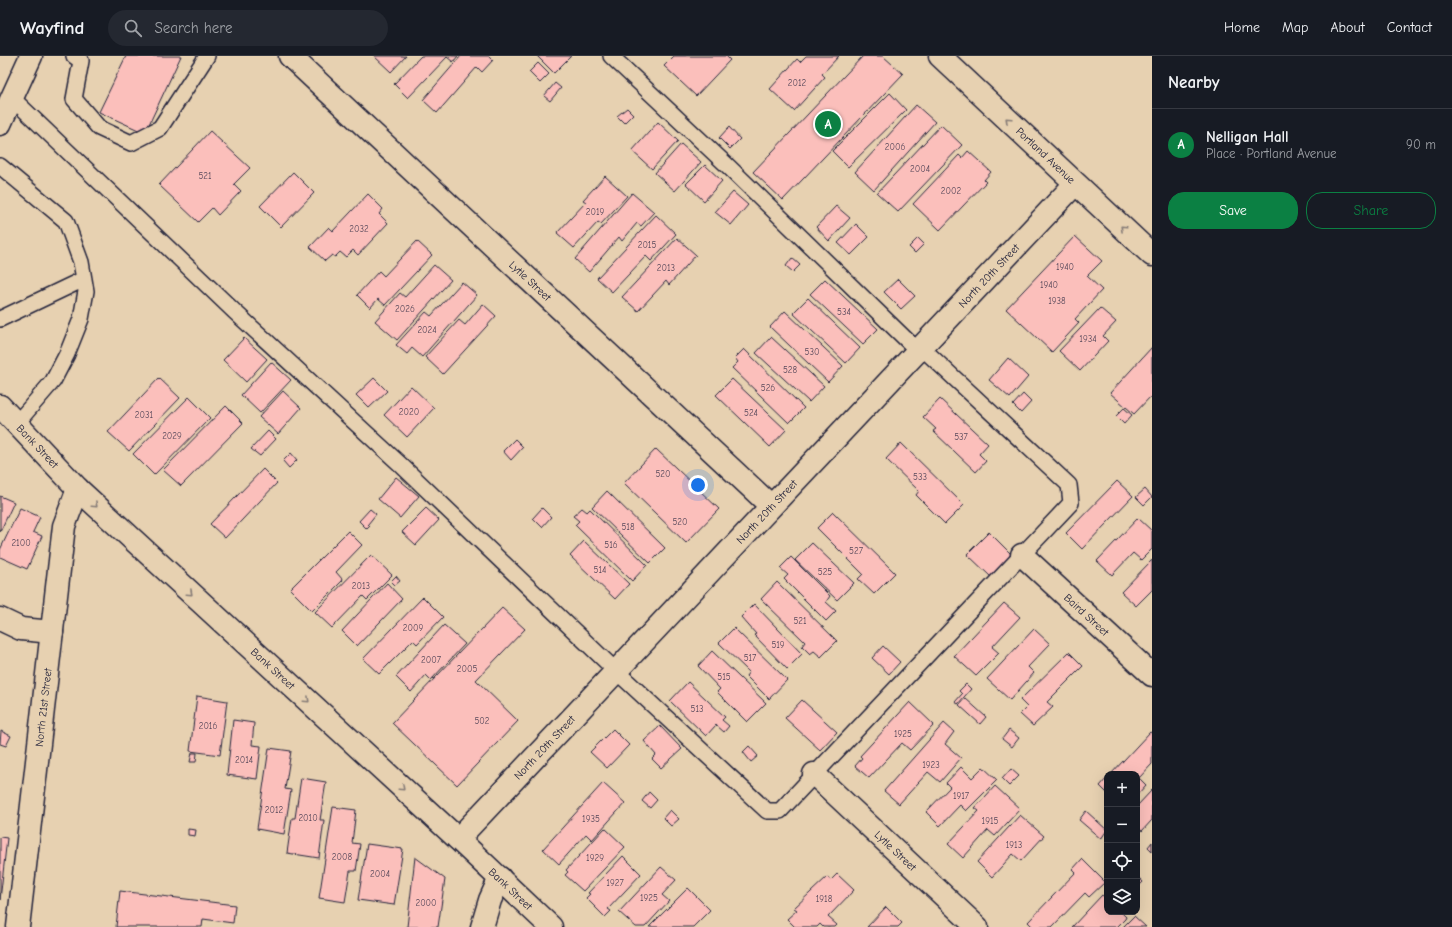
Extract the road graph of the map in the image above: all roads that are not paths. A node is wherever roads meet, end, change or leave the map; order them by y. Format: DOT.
graph roads {
  1 [pos="31,56"];
  2 [pos="74,56"];
  3 [pos="207,56"];
  4 [pos="290,56"];
  5 [pos="611,56"];
  6 [pos="940,56"];
  7 [pos="12,98"];
  8 [pos="0,124"];
  9 [pos="0,166"];
  10 [pos="1076,184"];
  11 [pos="1152,255"];
  12 [pos="84,279"];
  13 [pos="0,319"];
  14 [pos="920,349"];
  15 [pos="0,406"];
  16 [pos="16,424"];
  17 [pos="78,489"];
  18 [pos="771,506"];
  19 [pos="1022,555"];
  20 [pos="0,619"];
  21 [pos="52,632"];
  22 [pos="616,671"];
  23 [pos="1152,675"];
  24 [pos="814,774"];
  25 [pos="458,839"];
  26 [pos="500,878"];
  27 [pos="18,927"];
  28 [pos="482,927"];
  29 [pos="551,927"];
  30 [pos="977,927"];
  1 -- 7 [label="street"];
  2 -- 3 [label="lane"];
  4 -- 18 [label="street, Lytle Street"];
  5 -- 14 [label="lane"];
  10 -- 6 [label="street, Portland Avenue, one-way"];
  7 -- 8 [label="street"];
  7 -- 22 [label="lane"];
  9 -- 12 [label="lane"];
  11 -- 10 [label="street, Portland Avenue, one-way"];
  10 -- 14 [label="street, North 20th Street"];
  12 -- 13 [label="lane"];
  12 -- 16 [label="lane"];
  14 -- 18 [label="street, North 20th Street"];
  14 -- 19 [label="lane"];
  15 -- 16 [label="street, Bank Street"];
  16 -- 17 [label="street, Bank Street"];
  17 -- 21 [label="street, North 21st Street"];
  17 -- 25 [label="street, Bank Street, one-way"];
  18 -- 22 [label="street, North 20th Street"];
  19 -- 23 [label="street, Baird Street"];
  19 -- 24 [label="lane"];
  20 -- 21 [label="street"];
  21 -- 27 [label="street, North 21st Street"];
  22 -- 24 [label="lane"];
  22 -- 25 [label="street, North 20th Street"];
  24 -- 30 [label="street, Lytle Street"];
  25 -- 26 [label="street, Bank Street"];
  26 -- 28 [label="street"];
  26 -- 29 [label="street, Bank Street"];
}
